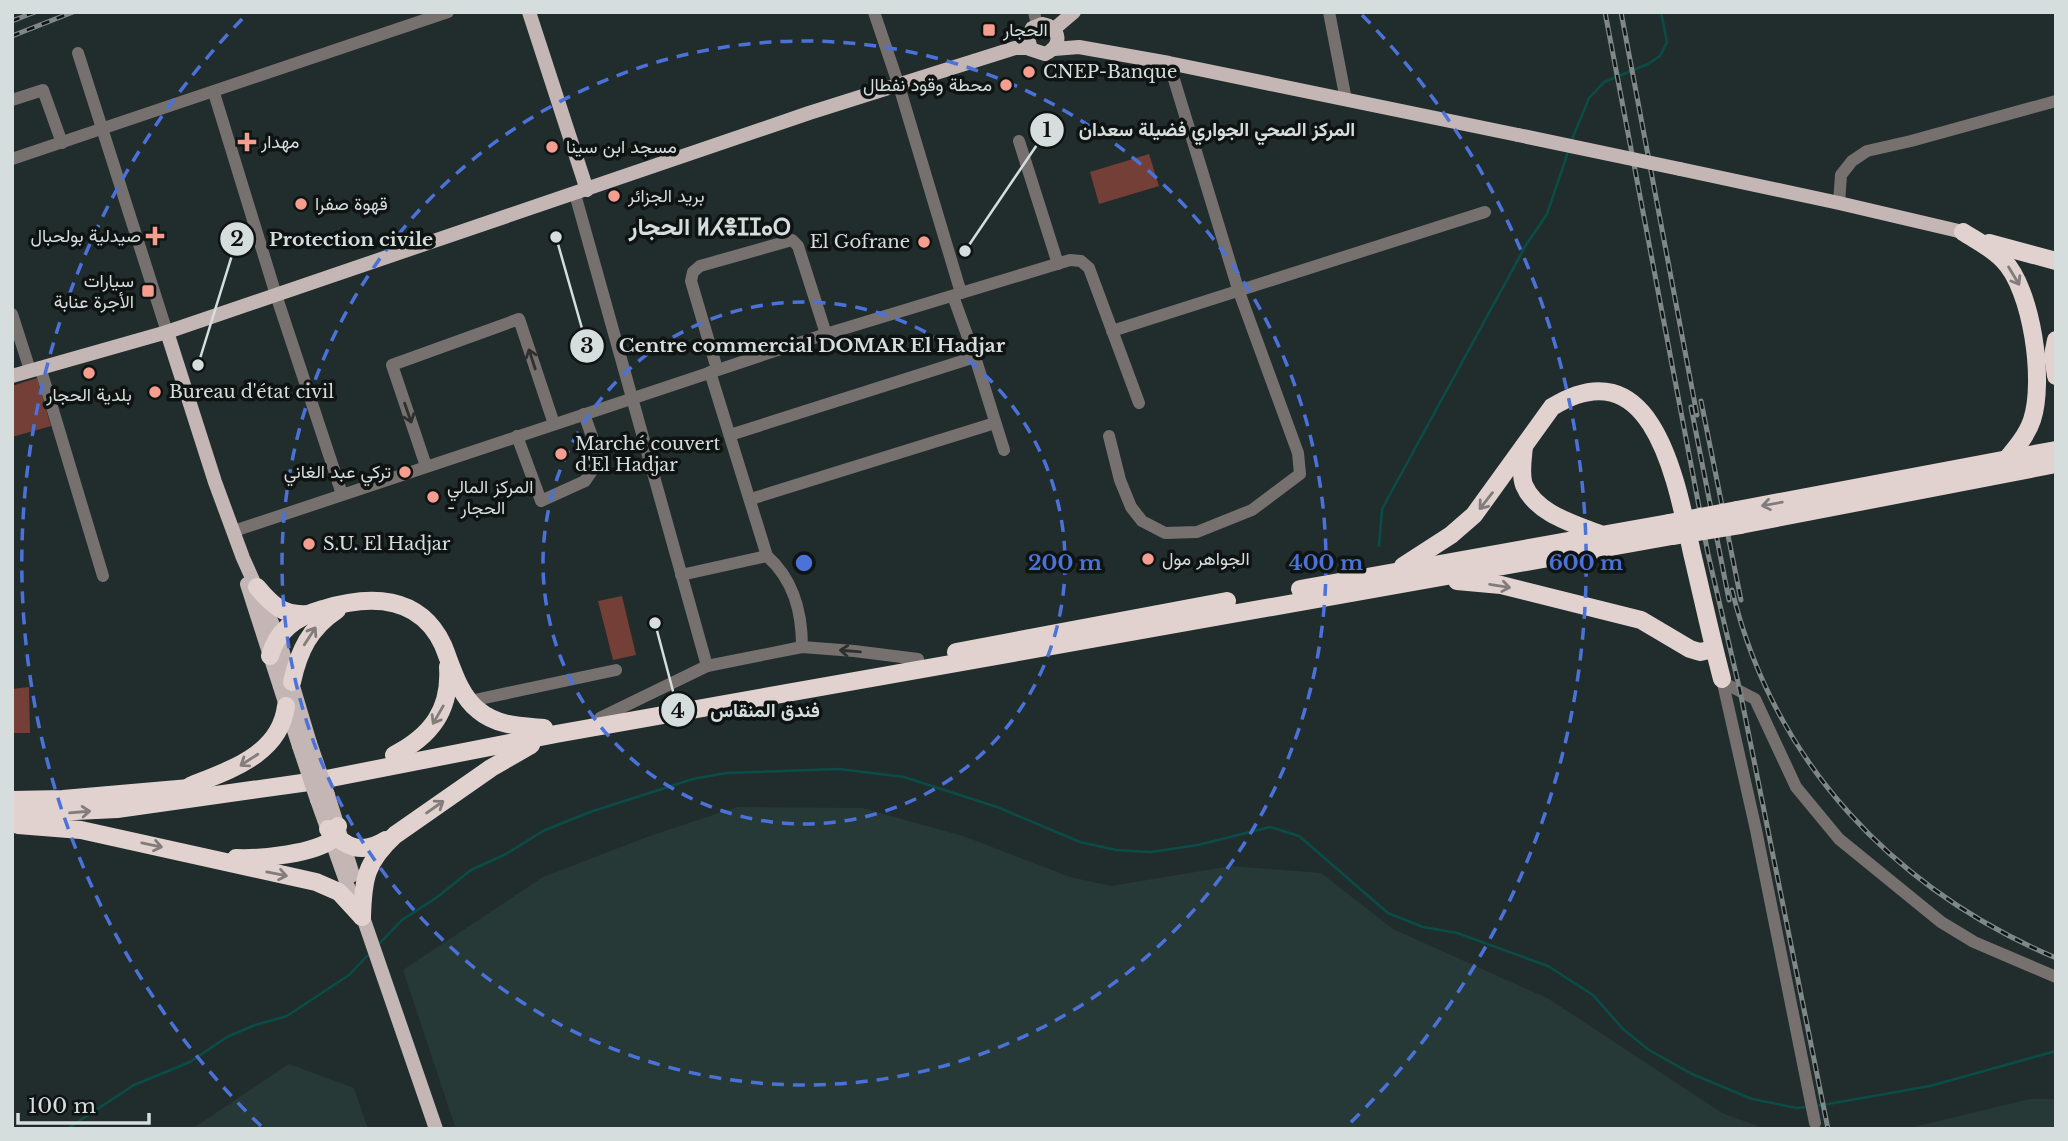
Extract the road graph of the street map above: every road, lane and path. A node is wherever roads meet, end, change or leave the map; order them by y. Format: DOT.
graph roads {
  1 [pos="448,12"];
  2 [pos="529,12"];
  3 [pos="874,12"];
  4 [pos="1074,12"];
  5 [pos="1329,12"];
  6 [pos="1035,19"];
  7 [pos="1056,31"];
  8 [pos="1029,44"];
  9 [pos="1079,47"];
  10 [pos="1054,49"];
  11 [pos="78,53"];
  12 [pos="1169,62"];
  13 [pos="899,86"];
  14 [pos="214,93"];
  15 [pos="12,100"];
  16 [pos="1346,100"];
  17 [pos="2056,101"];
  18 [pos="103,129"];
  19 [pos="1019,141"];
  20 [pos="62,143"];
  21 [pos="12,159"];
  22 [pos="581,192"];
  23 [pos="1839,203"];
  24 [pos="1485,212"];
  25 [pos="1963,232"];
  26 [pos="2056,249"];
  27 [pos="2056,261"];
  28 [pos="1058,264"];
  29 [pos="1238,289"];
  30 [pos="276,295"];
  31 [pos="957,295"];
  32 [pos="12,314"];
  33 [pos="1112,331"];
  34 [pos="167,332"];
  35 [pos="826,334"];
  36 [pos="2056,340"];
  37 [pos="975,357"];
  38 [pos="35,369"];
  39 [pos="714,371"];
  40 [pos="12,376"];
  41 [pos="2056,376"];
  42 [pos="632,398"];
  43 [pos="1139,403"];
  44 [pos="583,414"];
  45 [pos="995,423"];
  46 [pos="554,424"];
  47 [pos="730,435"];
  48 [pos="517,436"];
  49 [pos="1109,436"];
  50 [pos="1524,445"];
  51 [pos="1004,450"];
  52 [pos="2056,450"];
  53 [pos="2006,460"];
  54 [pos="2056,464"];
  55 [pos="426,466"];
  56 [pos="342,494"];
  57 [pos="751,499"];
  58 [pos="1739,517"];
  59 [pos="1670,529"];
  60 [pos="234,530"];
  61 [pos="1601,535"];
  62 [pos="767,556"];
  63 [pos="243,558"];
  64 [pos="1394,572"];
  65 [pos="681,575"];
  66 [pos="103,576"];
  67 [pos="1433,578"];
  68 [pos="257,587"];
  69 [pos="345,604"];
  70 [pos="308,614"];
  71 [pos="278,636"];
  72 [pos="802,648"];
  73 [pos="1714,649"];
  74 [pos="270,656"];
  75 [pos="447,656"];
  76 [pos="918,659"];
  77 [pos="707,666"];
  78 [pos="616,670"];
  79 [pos="1722,679"];
  80 [pos="292,681"];
  81 [pos="470,701"];
  82 [pos="286,706"];
  83 [pos="600,718"];
  84 [pos="550,731"];
  85 [pos="305,744"];
  86 [pos="394,755"];
  87 [pos="183,788"];
  88 [pos="12,800"];
  89 [pos="12,814"];
  90 [pos="12,825"];
  91 [pos="335,835"];
  92 [pos="395,835"];
  93 [pos="187,852"];
  94 [pos="364,920"];
  95 [pos="2056,977"];
  96 [pos="1815,1123"];
  97 [pos="436,1129"];
  1 -- 14 [label="street"];
  2 -- 22 [label="main road"];
  3 -- 13 [label="street"];
  4 -- 7 [label="main road"];
  5 -- 16 [label="street"];
  6 -- 7 [label="main road"];
  6 -- 8 [label="main road"];
  7 -- 9 [label="main road"];
  7 -- 10 [label="main road"];
  8 -- 10 [label="main road"];
  8 -- 13 [label="main road"];
  9 -- 10 [label="main road"];
  9 -- 12 [label="main road"];
  11 -- 18 [label="street"];
  12 -- 16 [label="main road"];
  12 -- 29 [label="street"];
  13 -- 22 [label="main road"];
  13 -- 31 [label="street"];
  14 -- 18 [label="street"];
  14 -- 30 [label="street"];
  15 -- 20 [label="street"];
  16 -- 23 [label="main road, bridge"];
  17 -- 23 [label="street"];
  18 -- 20 [label="street"];
  18 -- 34 [label="street"];
  19 -- 28 [label="street"];
  20 -- 21 [label="street"];
  22 -- 30 [label="main road"];
  22 -- 42 [label="street"];
  23 -- 25 [label="main road"];
  24 -- 29 [label="street"];
  25 -- 26 [label="highway"];
  25 -- 27 [label="highway"];
  25 -- 53 [label="highway, one-way"];
  28 -- 31 [label="street"];
  28 -- 33 [label="street"];
  29 -- 33 [label="street"];
  29 -- 49 [label="street"];
  30 -- 34 [label="main road"];
  30 -- 56 [label="street"];
  31 -- 35 [label="street"];
  31 -- 37 [label="street"];
  32 -- 38 [label="street"];
  33 -- 43 [label="street"];
  34 -- 38 [label="main road"];
  34 -- 60 [label="main road"];
  35 -- 39 [label="street"];
  35 -- 39 [label="street"];
  36 -- 41 [label="highway"];
  37 -- 45 [label="street"];
  37 -- 47 [label="street"];
  38 -- 40 [label="main road"];
  38 -- 66 [label="street"];
  39 -- 42 [label="street"];
  39 -- 47 [label="street"];
  42 -- 44 [label="street"];
  42 -- 65 [label="street"];
  44 -- 46 [label="street"];
  44 -- 48 [label="street"];
  45 -- 51 [label="street"];
  45 -- 57 [label="street"];
  46 -- 48 [label="street"];
  46 -- 55 [label="street, one-way"];
  47 -- 57 [label="street"];
  48 -- 55 [label="street"];
  50 -- 61 [label="highway"];
  50 -- 64 [label="highway, one-way"];
  50 -- 73 [label="highway"];
  52 -- 53 [label="highway"];
  53 -- 58 [label="highway, one-way"];
  54 -- 58 [label="highway"];
  55 -- 56 [label="street"];
  56 -- 60 [label="street"];
  57 -- 62 [label="street"];
  58 -- 59 [label="highway, bridge"];
  59 -- 61 [label="highway"];
  59 -- 67 [label="highway"];
  60 -- 63 [label="main road"];
  61 -- 64 [label="highway"];
  62 -- 65 [label="street"];
  62 -- 72 [label="street"];
  63 -- 68 [label="main road"];
  63 -- 74 [label="main road"];
  64 -- 76 [label="highway"];
  65 -- 77 [label="street"];
  67 -- 73 [label="highway, one-way"];
  67 -- 84 [label="highway"];
  68 -- 70 [label="highway"];
  68 -- 71 [label="main road"];
  69 -- 70 [label="highway"];
  69 -- 75 [label="highway"];
  80 -- 69 [label="highway, one-way"];
  70 -- 71 [label="highway"];
  71 -- 74 [label="highway"];
  71 -- 80 [label="main road"];
  76 -- 72 [label="street, one-way"];
  72 -- 77 [label="street"];
  73 -- 79 [label="highway"];
  74 -- 82 [label="main road"];
  75 -- 81 [label="highway"];
  75 -- 86 [label="highway, one-way"];
  76 -- 83 [label="highway"];
  77 -- 83 [label="street"];
  78 -- 81 [label="street"];
  79 -- 95 [label="street"];
  79 -- 96 [label="street"];
  80 -- 85 [label="main road"];
  81 -- 84 [label="highway"];
  82 -- 85 [label="main road"];
  82 -- 87 [label="highway, one-way"];
  83 -- 84 [label="highway"];
  84 -- 86 [label="highway"];
  89 -- 84 [label="highway, one-way"];
  92 -- 84 [label="highway, one-way"];
  85 -- 91 [label="main road, bridge"];
  86 -- 87 [label="highway"];
  87 -- 88 [label="highway"];
  90 -- 93 [label="highway, one-way"];
  91 -- 92 [label="highway"];
  91 -- 93 [label="highway"];
  91 -- 94 [label="main road"];
  92 -- 94 [label="highway"];
  93 -- 94 [label="highway, one-way"];
  94 -- 97 [label="main road"];
}
